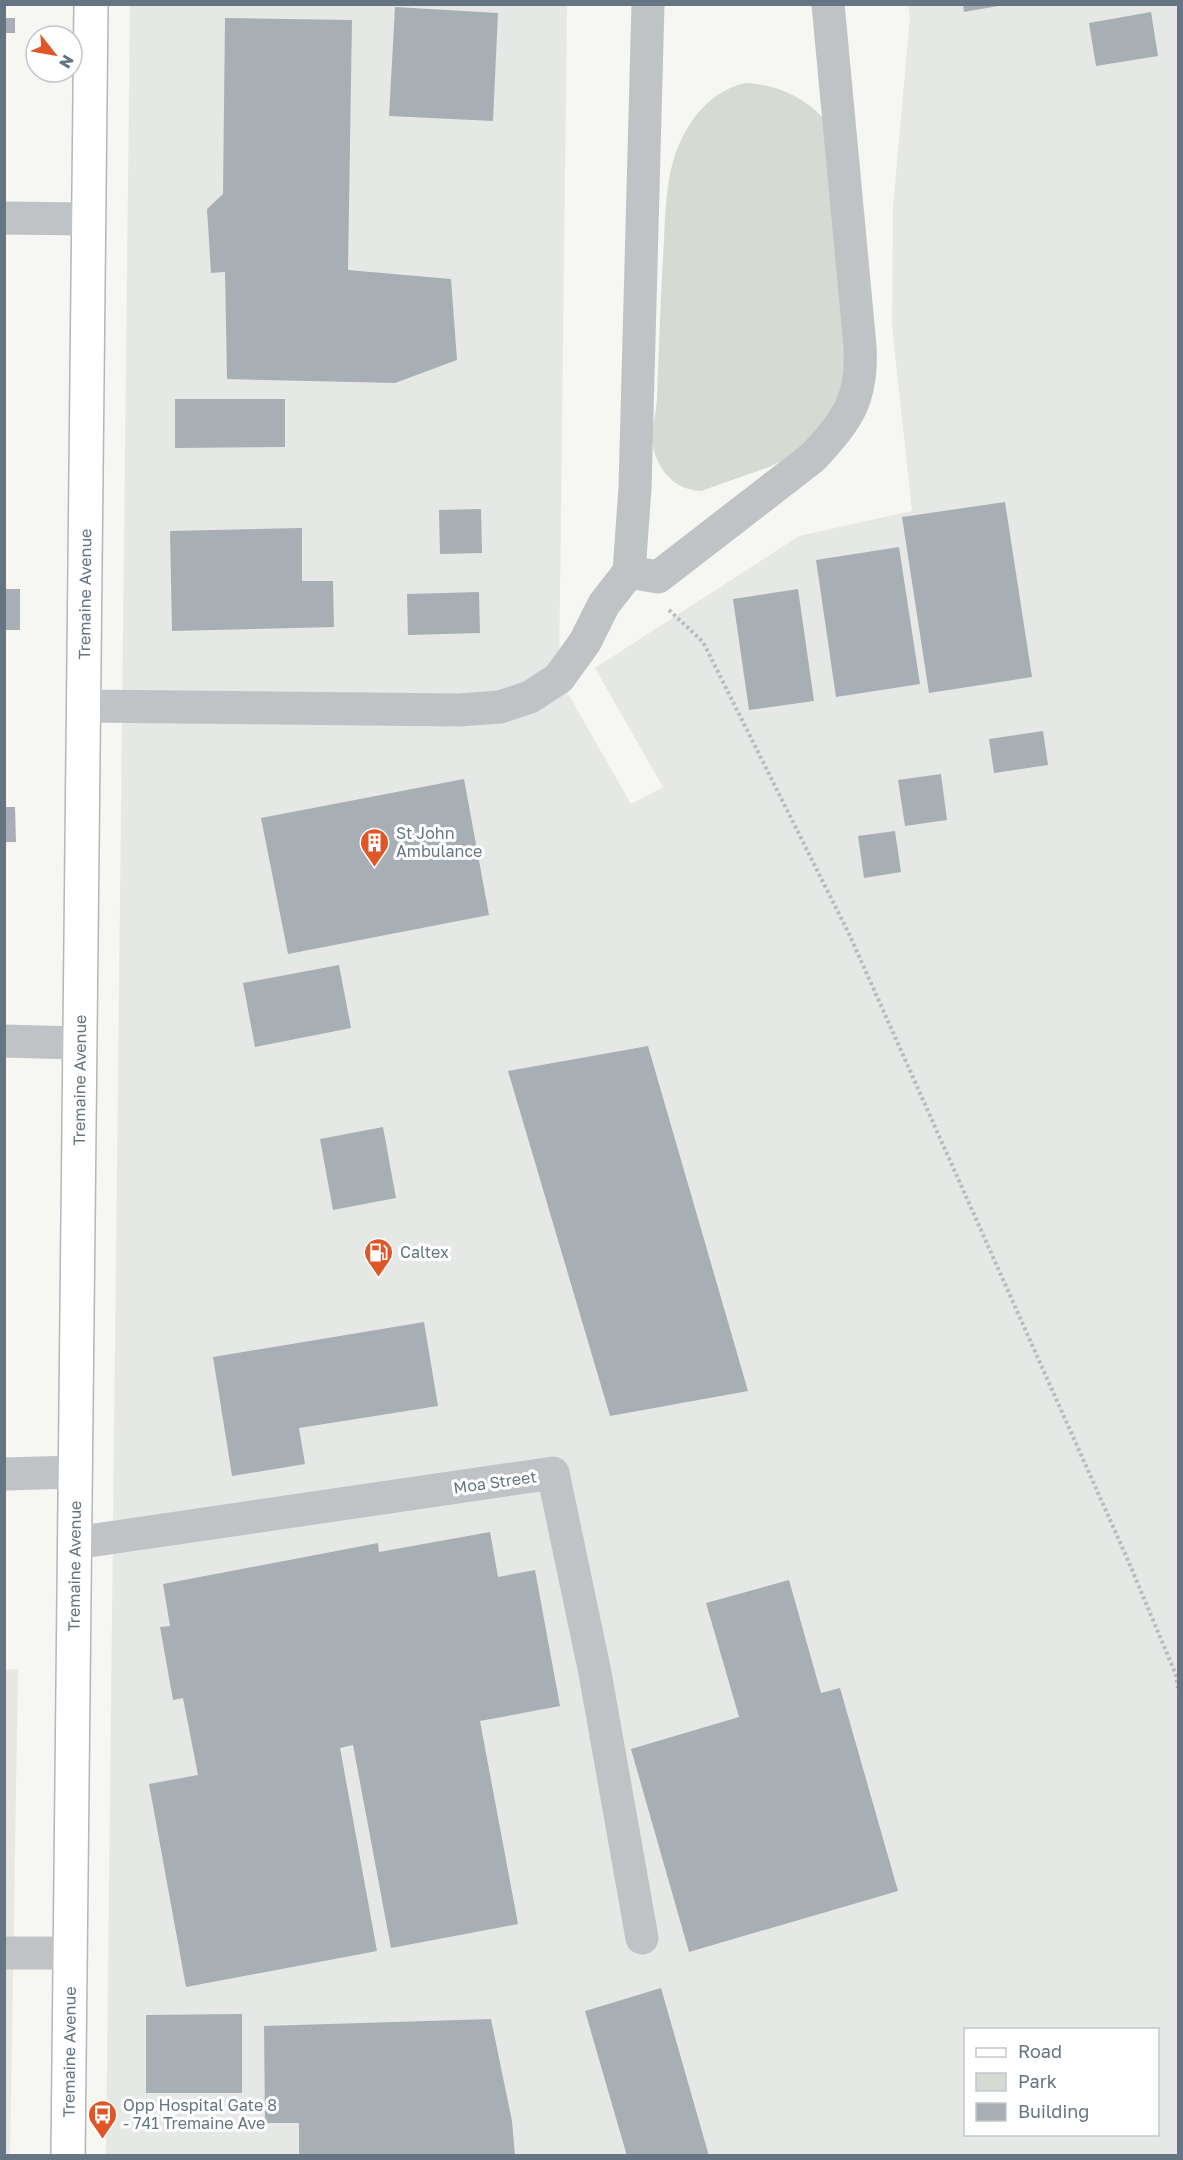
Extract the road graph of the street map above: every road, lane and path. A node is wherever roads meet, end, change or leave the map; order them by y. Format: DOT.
graph roads {
  1 [pos="91,4"];
  2 [pos="648,4"];
  3 [pos="828,4"];
  4 [pos="4,218"];
  5 [pos="88,219"];
  6 [pos="629,572"];
  7 [pos="84,706"];
  8 [pos="4,1041"];
  9 [pos="80,1043"];
  10 [pos="75,1472"];
  11 [pos="4,1474"];
  12 [pos="75,1543"];
  13 [pos="1179,1688"];
  14 [pos="642,1938"];
  15 [pos="4,1953"];
  16 [pos="71,1953"];
  17 [pos="68,2156"];
  1 -- 5 [label="main road, Tremaine Avenue"];
  2 -- 6 [label="street"];
  3 -- 6 [label="street"];
  4 -- 5 [label="street"];
  5 -- 7 [label="main road, Tremaine Avenue"];
  6 -- 7 [label="street"];
  6 -- 13 [label="path"];
  7 -- 9 [label="main road, Tremaine Avenue"];
  8 -- 9 [label="street"];
  9 -- 10 [label="main road, Tremaine Avenue"];
  10 -- 11 [label="street"];
  10 -- 12 [label="main road, Tremaine Avenue"];
  12 -- 14 [label="street, Moa Street"];
  12 -- 16 [label="main road, Tremaine Avenue"];
  15 -- 16 [label="street"];
  16 -- 17 [label="main road, Tremaine Avenue"];
}
